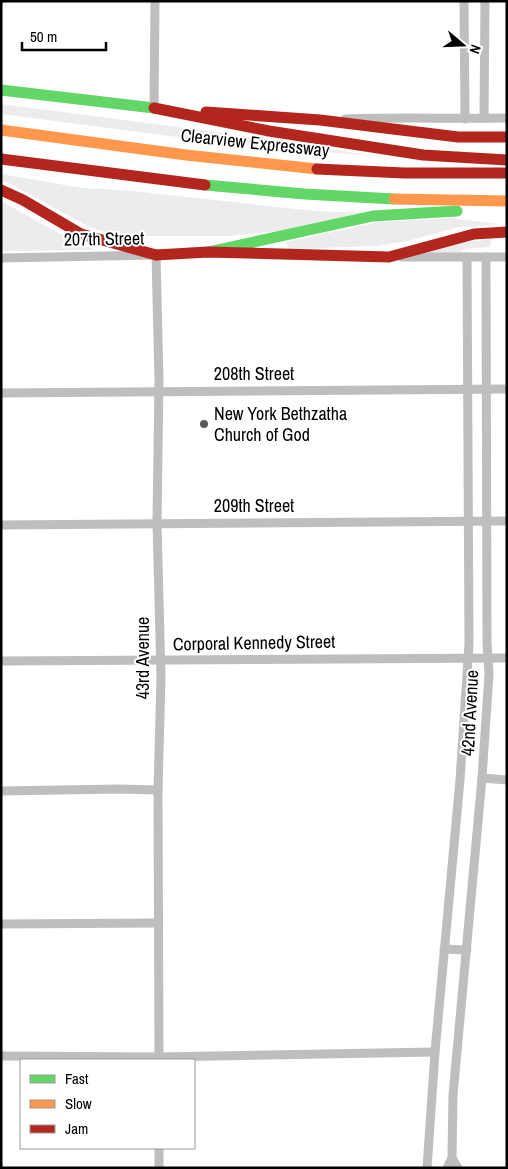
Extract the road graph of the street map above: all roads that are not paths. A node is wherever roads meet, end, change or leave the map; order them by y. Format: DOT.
graph roads {
  1 [pos="155,1"];
  2 [pos="464,1"];
  3 [pos="485,1"];
  4 [pos="1,90"];
  5 [pos="154,108"];
  6 [pos="484,118"];
  7 [pos="507,118"];
  8 [pos="465,119"];
  9 [pos="320,120"];
  10 [pos="1,130"];
  11 [pos="507,137"];
  12 [pos="1,159"];
  13 [pos="507,160"];
  14 [pos="507,173"];
  15 [pos="1,190"];
  16 [pos="507,201"];
  17 [pos="507,208"];
  18 [pos="507,232"];
  19 [pos="208,252"];
  20 [pos="156,255"];
  21 [pos="390,257"];
  22 [pos="468,257"];
  23 [pos="507,257"];
  24 [pos="1,258"];
  25 [pos="486,258"];
  26 [pos="486,389"];
  27 [pos="507,389"];
  28 [pos="468,390"];
  29 [pos="158,391"];
  30 [pos="1,393"];
  31 [pos="468,522"];
  32 [pos="487,522"];
  33 [pos="507,522"];
  34 [pos="157,523"];
  35 [pos="1,525"];
  36 [pos="468,658"];
  37 [pos="489,658"];
  38 [pos="507,658"];
  39 [pos="160,660"];
  40 [pos="1,661"];
  41 [pos="482,778"];
  42 [pos="507,780"];
  43 [pos="158,790"];
  44 [pos="1,791"];
  45 [pos="158,923"];
  46 [pos="1,924"];
  47 [pos="444,950"];
  48 [pos="467,950"];
  49 [pos="435,1052"];
  50 [pos="1,1056"];
  51 [pos="159,1058"];
  52 [pos="159,1149"];
  53 [pos="452,1158"];
  54 [pos="159,1168"];
  55 [pos="428,1168"];
  56 [pos="447,1168"];
  57 [pos="458,1168"];
  1 -- 5 [label="street"];
  2 -- 8 [label="street"];
  3 -- 6 [label="street"];
  4 -- 5 [label="main road, Clearview Expressway"];
  5 -- 9 [label="main road, Clearview Expressway"];
  5 -- 13 [label="main road"];
  6 -- 7 [label="street, Clearview Expressway"];
  6 -- 8 [label="street, Clearview Expressway"];
  8 -- 9 [label="street, Clearview Expressway"];
  9 -- 11 [label="main road"];
  10 -- 14 [label="main road, Clearview Expressway"];
  12 -- 16 [label="main road"];
  15 -- 20 [label="main road"];
  17 -- 19 [label="main road"];
  18 -- 21 [label="main road"];
  19 -- 20 [label="main road, 207th Street"];
  19 -- 21 [label="main road"];
  20 -- 24 [label="street, 207th Street"];
  20 -- 29 [label="street, 43rd Avenue"];
  21 -- 22 [label="street"];
  22 -- 25 [label="street"];
  22 -- 28 [label="street, 42nd Avenue"];
  23 -- 25 [label="street"];
  25 -- 26 [label="street, 42nd Avenue"];
  26 -- 27 [label="street, 208th Street"];
  26 -- 28 [label="street, 208th Street"];
  26 -- 32 [label="street, 42nd Avenue"];
  28 -- 29 [label="street, 208th Street"];
  28 -- 31 [label="street, 42nd Avenue"];
  29 -- 30 [label="street, 208th Street"];
  29 -- 34 [label="street, 43rd Avenue"];
  31 -- 32 [label="street, 209th Street"];
  31 -- 34 [label="street, 209th Street"];
  31 -- 36 [label="street, 42nd Avenue"];
  32 -- 33 [label="street, 209th Street"];
  32 -- 37 [label="street, 42nd Avenue"];
  34 -- 35 [label="street, 209th Street"];
  34 -- 39 [label="street, 43rd Avenue"];
  36 -- 37 [label="street, Corporal Kennedy Street"];
  36 -- 39 [label="street, Corporal Kennedy Street"];
  36 -- 47 [label="street, 42nd Avenue"];
  37 -- 38 [label="street, Corporal Kennedy Street"];
  37 -- 41 [label="street, 42nd Avenue"];
  39 -- 40 [label="street, Corporal Kennedy Street"];
  39 -- 43 [label="street, 43rd Avenue"];
  41 -- 42 [label="street"];
  41 -- 48 [label="street, 42nd Avenue"];
  43 -- 44 [label="street"];
  43 -- 45 [label="street, 43rd Avenue"];
  45 -- 46 [label="street"];
  45 -- 51 [label="street, 43rd Avenue"];
  47 -- 48 [label="street"];
  47 -- 49 [label="street, 42nd Avenue"];
  48 -- 53 [label="street, 42nd Avenue"];
  49 -- 51 [label="street"];
  49 -- 55 [label="street, 42nd Avenue"];
  50 -- 51 [label="street"];
  52 -- 54 [label="street"];
  53 -- 56 [label="street, 42nd Avenue"];
  53 -- 57 [label="street"];
}
